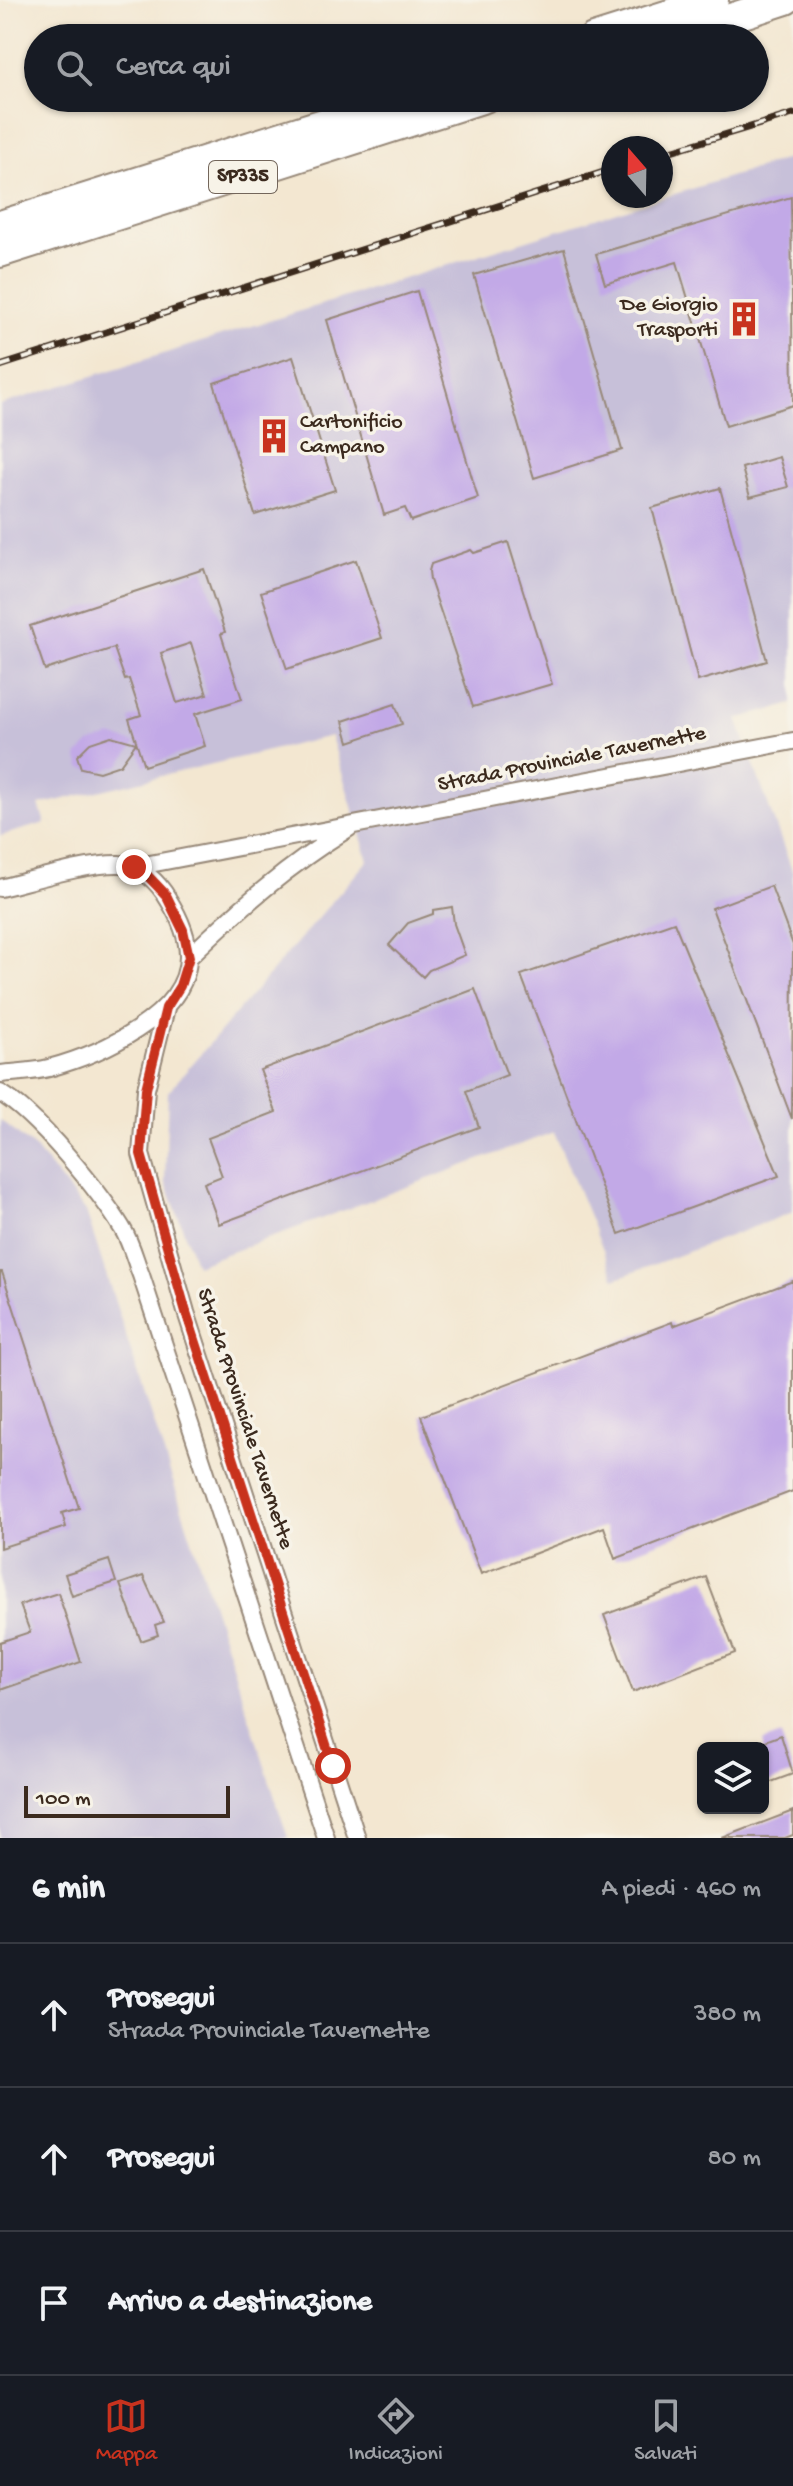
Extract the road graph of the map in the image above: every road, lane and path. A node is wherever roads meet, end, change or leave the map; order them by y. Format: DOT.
graph roads {
  1 [pos="714,0"];
  2 [pos="786,0"];
  3 [pos="638,24"];
  4 [pos="712,24"];
  5 [pos="359,112"];
  6 [pos="441,112"];
  7 [pos="0,225"];
  8 [pos="0,253"];
  9 [pos="793,741"];
  10 [pos="359,822"];
  11 [pos="134,867"];
  12 [pos="0,888"];
  13 [pos="189,957"];
  14 [pos="166,1008"];
  15 [pos="0,1074"];
  16 [pos="0,1093"];
  17 [pos="326,1838"];
  18 [pos="357,1838"];
  1 -- 3 [label="highway"];
  2 -- 4 [label="highway"];
  5 -- 7 [label="highway, SP335"];
  6 -- 8 [label="highway, SP335"];
  9 -- 10 [label="street, Strada Provinciale Tavernette"];
  10 -- 11 [label="street, Strada Provinciale Tavernette"];
  10 -- 13 [label="street, Strada Provinciale Tavernette"];
  11 -- 12 [label="street, Strada Provinciale Tavernette"];
  11 -- 13 [label="street"];
  13 -- 14 [label="street"];
  14 -- 15 [label="street"];
  14 -- 18 [label="street, Strada Provinciale Tavernette"];
  16 -- 17 [label="street"];
}
